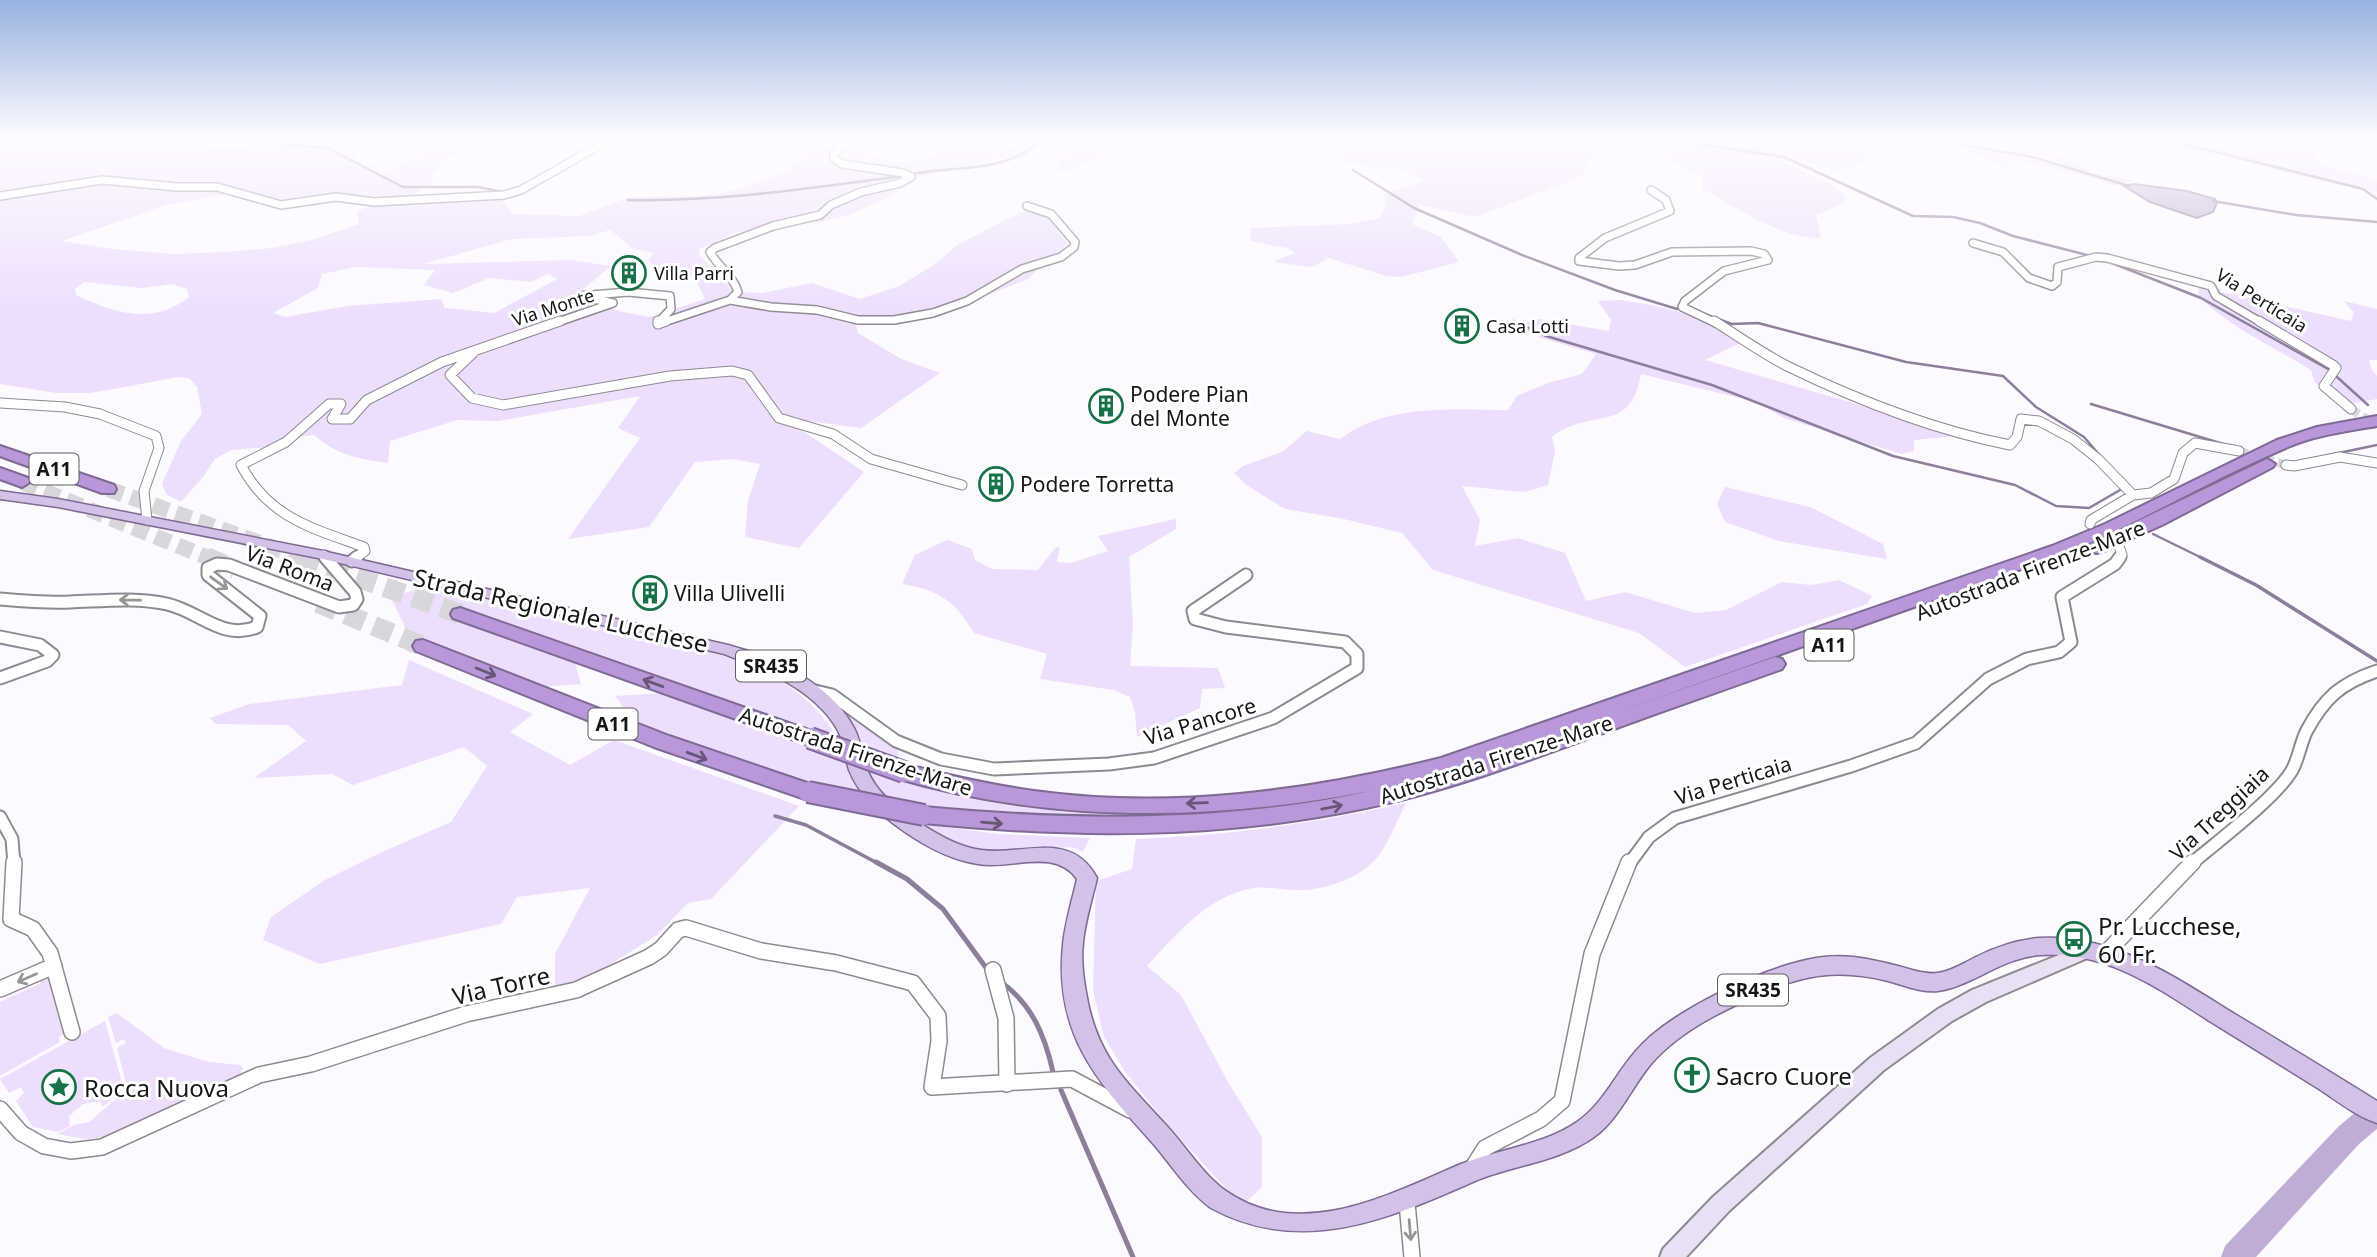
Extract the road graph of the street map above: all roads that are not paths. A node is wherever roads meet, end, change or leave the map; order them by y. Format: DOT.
graph roads {
  1 [pos="258,199"];
  2 [pos="325,199"];
  3 [pos="349,199"];
  4 [pos="425,199"];
  5 [pos="846,199"];
  6 [pos="1665,199"];
  7 [pos="1027,206"];
  8 [pos="1973,243"];
  9 [pos="730,300"];
  10 [pos="477,349"];
  11 [pos="0,403"];
  12 [pos="2351,409"];
  13 [pos="2377,421"];
  14 [pos="2377,429"];
  15 [pos="0,451"];
  16 [pos="2239,451"];
  17 [pos="2377,463"];
  18 [pos="2286,465"];
  19 [pos="0,473"];
  20 [pos="22,482"];
  21 [pos="962,485"];
  22 [pos="108,489"];
  23 [pos="0,495"];
  24 [pos="2133,495"];
  25 [pos="147,520"];
  26 [pos="2091,524"];
  27 [pos="2120,550"];
  28 [pos="323,555"];
  29 [pos="352,561"];
  30 [pos="1246,575"];
  31 [pos="0,599"];
  32 [pos="460,614"];
  33 [pos="0,637"];
  34 [pos="423,646"];
  35 [pos="2377,671"];
  36 [pos="0,678"];
  37 [pos="805,688"];
  38 [pos="0,817"];
  39 [pos="5,840"];
  40 [pos="2095,952"];
  41 [pos="54,966"];
  42 [pos="993,970"];
  43 [pos="0,989"];
  44 [pos="72,1032"];
  45 [pos="1007,1084"];
  46 [pos="0,1108"];
  47 [pos="2377,1113"];
  48 [pos="1147,1119"];
  49 [pos="1470,1172"];
  50 [pos="1407,1203"];
  51 [pos="1412,1257"];
  52 [pos="1671,1257"];
  1 -- 2 [label="street"];
  3 -- 4 [label="street"];
  5 -- 9 [label="street"];
  6 -- 24 [label="street"];
  7 -- 9 [label="street, Via Monte"];
  8 -- 12 [label="street, Via Perticaia"];
  9 -- 10 [label="street, Via Monte"];
  10 -- 21 [label="street"];
  10 -- 29 [label="street, Via Monte"];
  11 -- 25 [label="street"];
  13 -- 32 [label="highway, Autostrada Firenze-Mare / A11, one-way, bridge"];
  34 -- 14 [label="highway, Autostrada Firenze-Mare / A11, one-way, bridge"];
  15 -- 22 [label="highway, A11"];
  16 -- 24 [label="street"];
  17 -- 18 [label="street"];
  19 -- 20 [label="highway, A11"];
  23 -- 25 [label="main road, Strada Regionale Lucchese / SR435"];
  24 -- 26 [label="street"];
  25 -- 28 [label="main road, Strada Regionale Lucchese / SR435"];
  27 -- 49 [label="street, Via Perticaia"];
  28 -- 29 [label="main road, Strada Regionale Lucchese / SR435"];
  28 -- 31 [label="street, Via Roma, one-way"];
  29 -- 37 [label="main road, Strada Regionale Lucchese / SR435"];
  30 -- 37 [label="street, Via Pancore"];
  33 -- 36 [label="street"];
  35 -- 40 [label="street, Via Treggiaia"];
  37 -- 48 [label="main road, Strada Regionale Lucchese / SR435"];
  38 -- 39 [label="street"];
  39 -- 41 [label="street"];
  40 -- 47 [label="main road, Strada Regionale Lucchese / SR435"];
  40 -- 49 [label="main road, Strada Regionale Lucchese / SR435"];
  40 -- 52 [label="street"];
  41 -- 43 [label="street, one-way"];
  41 -- 44 [label="street"];
  42 -- 45 [label="street"];
  45 -- 46 [label="street, Via Torre"];
  45 -- 48 [label="street"];
  48 -- 50 [label="main road, Strada Regionale Lucchese / SR435"];
  49 -- 50 [label="main road, Strada Regionale Lucchese / SR435"];
  50 -- 51 [label="street, one-way"];
}
